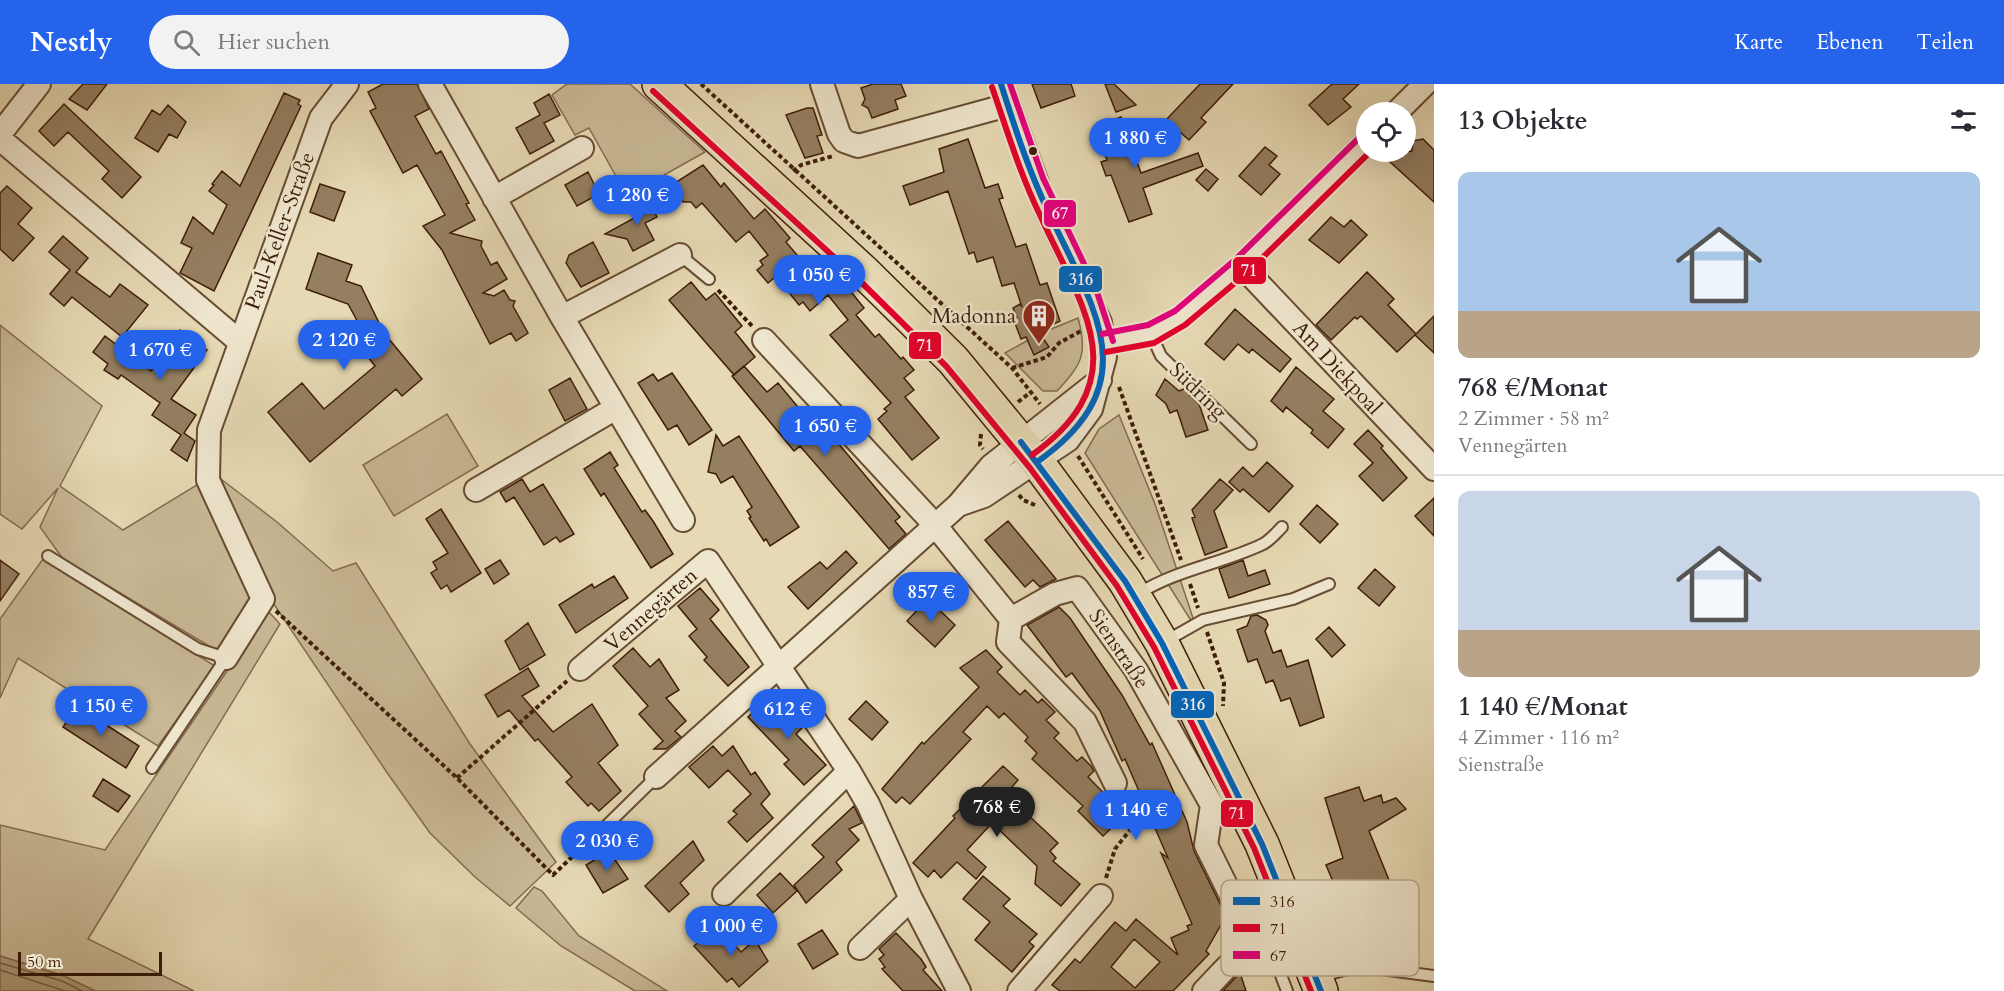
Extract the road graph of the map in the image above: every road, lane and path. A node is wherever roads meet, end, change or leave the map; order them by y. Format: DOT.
graph roads {
  1 [pos="39,84"];
  2 [pos="347,84"];
  3 [pos="430,84"];
  4 [pos="658,84"];
  5 [pos="701,84"];
  6 [pos="822,84"];
  7 [pos="1425,84"];
  8 [pos="1004,95"];
  9 [pos="1407,102"];
  10 [pos="0,134"];
  11 [pos="0,139"];
  12 [pos="851,145"];
  13 [pos="582,148"];
  14 [pos="1356,153"];
  15 [pos="795,170"];
  16 [pos="494,198"];
  17 [pos="680,255"];
  18 [pos="1242,266"];
  19 [pos="708,279"];
  20 [pos="562,317"];
  21 [pos="1102,332"];
  22 [pos="1151,334"];
  23 [pos="764,340"];
  24 [pos="240,342"];
  25 [pos="1012,368"];
  26 [pos="1108,381"];
  27 [pos="616,408"];
  28 [pos="1052,419"];
  29 [pos="1251,444"];
  30 [pos="1029,452"];
  31 [pos="1434,469"];
  32 [pos="476,490"];
  33 [pos="683,520"];
  34 [pos="934,524"];
  35 [pos="1282,527"];
  36 [pos="48,556"];
  37 [pos="1184,571"];
  38 [pos="1329,584"];
  39 [pos="1134,596"];
  40 [pos="263,599"];
  41 [pos="1011,619"];
  42 [pos="1203,620"];
  43 [pos="1162,643"];
  44 [pos="226,658"];
  45 [pos="779,663"];
  46 [pos="580,669"];
  47 [pos="1223,707"];
  48 [pos="152,768"];
  49 [pos="849,771"];
  50 [pos="656,777"];
  51 [pos="457,778"];
  52 [pos="1115,783"];
  53 [pos="604,828"];
  54 [pos="1223,880"];
  55 [pos="1277,880"];
  56 [pos="724,894"];
  57 [pos="1101,896"];
  58 [pos="911,898"];
  59 [pos="860,948"];
  60 [pos="1221,973"];
  61 [pos="1419,974"];
  62 [pos="1282,976"];
  63 [pos="1336,976"];
  64 [pos="1434,976"];
  65 [pos="1318,984"];
  66 [pos="959,991"];
  67 [pos="1019,991"];
  68 [pos="1204,991"];
  69 [pos="1287,991"];
  1 -- 10 [label="street"];
  2 -- 24 [label="street, Paul-Keller-Straße"];
  3 -- 16 [label="street"];
  4 -- 30 [label="main road"];
  5 -- 15 [label="path"];
  6 -- 12 [label="street"];
  7 -- 9 [label="street"];
  8 -- 12 [label="street"];
  8 -- 21 [label="street"];
  11 -- 24 [label="street"];
  12 -- 15 [label="path"];
  13 -- 16 [label="street"];
  14 -- 18 [label="street"];
  15 -- 25 [label="path"];
  16 -- 20 [label="street"];
  17 -- 19 [label="lane"];
  17 -- 20 [label="street"];
  18 -- 22 [label="street"];
  18 -- 31 [label="street, Am Diekpoal"];
  19 -- 23 [label="path"];
  20 -- 27 [label="street"];
  21 -- 22 [label="street"];
  21 -- 25 [label="path"];
  21 -- 26 [label="street"];
  22 -- 29 [label="lane, Südring"];
  23 -- 34 [label="street"];
  24 -- 40 [label="street, Paul-Keller-Straße"];
  25 -- 28 [label="path"];
  26 -- 28 [label="street"];
  26 -- 30 [label="street"];
  26 -- 37 [label="path"];
  27 -- 32 [label="street"];
  27 -- 33 [label="street"];
  28 -- 30 [label="street"];
  30 -- 34 [label="street"];
  30 -- 39 [label="main road"];
  34 -- 41 [label="street"];
  34 -- 45 [label="street"];
  35 -- 37 [label="lane"];
  36 -- 44 [label="lane"];
  37 -- 39 [label="lane"];
  37 -- 42 [label="path"];
  38 -- 42 [label="lane"];
  39 -- 43 [label="main road"];
  40 -- 44 [label="street"];
  40 -- 51 [label="path"];
  41 -- 52 [label="street"];
  41 -- 54 [label="street, Sienstraße"];
  42 -- 43 [label="lane"];
  42 -- 47 [label="path"];
  43 -- 55 [label="main road"];
  44 -- 48 [label="lane"];
  45 -- 46 [label="street, Vennegärten"];
  45 -- 49 [label="street, Vennegärten"];
  45 -- 50 [label="street"];
  46 -- 51 [label="path"];
  49 -- 56 [label="street"];
  49 -- 58 [label="street, Vennegärten"];
  50 -- 53 [label="lane"];
  51 -- 53 [label="path"];
  52 -- 57 [label="path"];
  57 -- 67 [label="street"];
  58 -- 59 [label="street"];
  58 -- 66 [label="street, Vennegärten"];
  60 -- 68 [label="street"];
  61 -- 64 [label="lane"];
  62 -- 69 [label="lane"];
  63 -- 65 [label="lane"];
}
